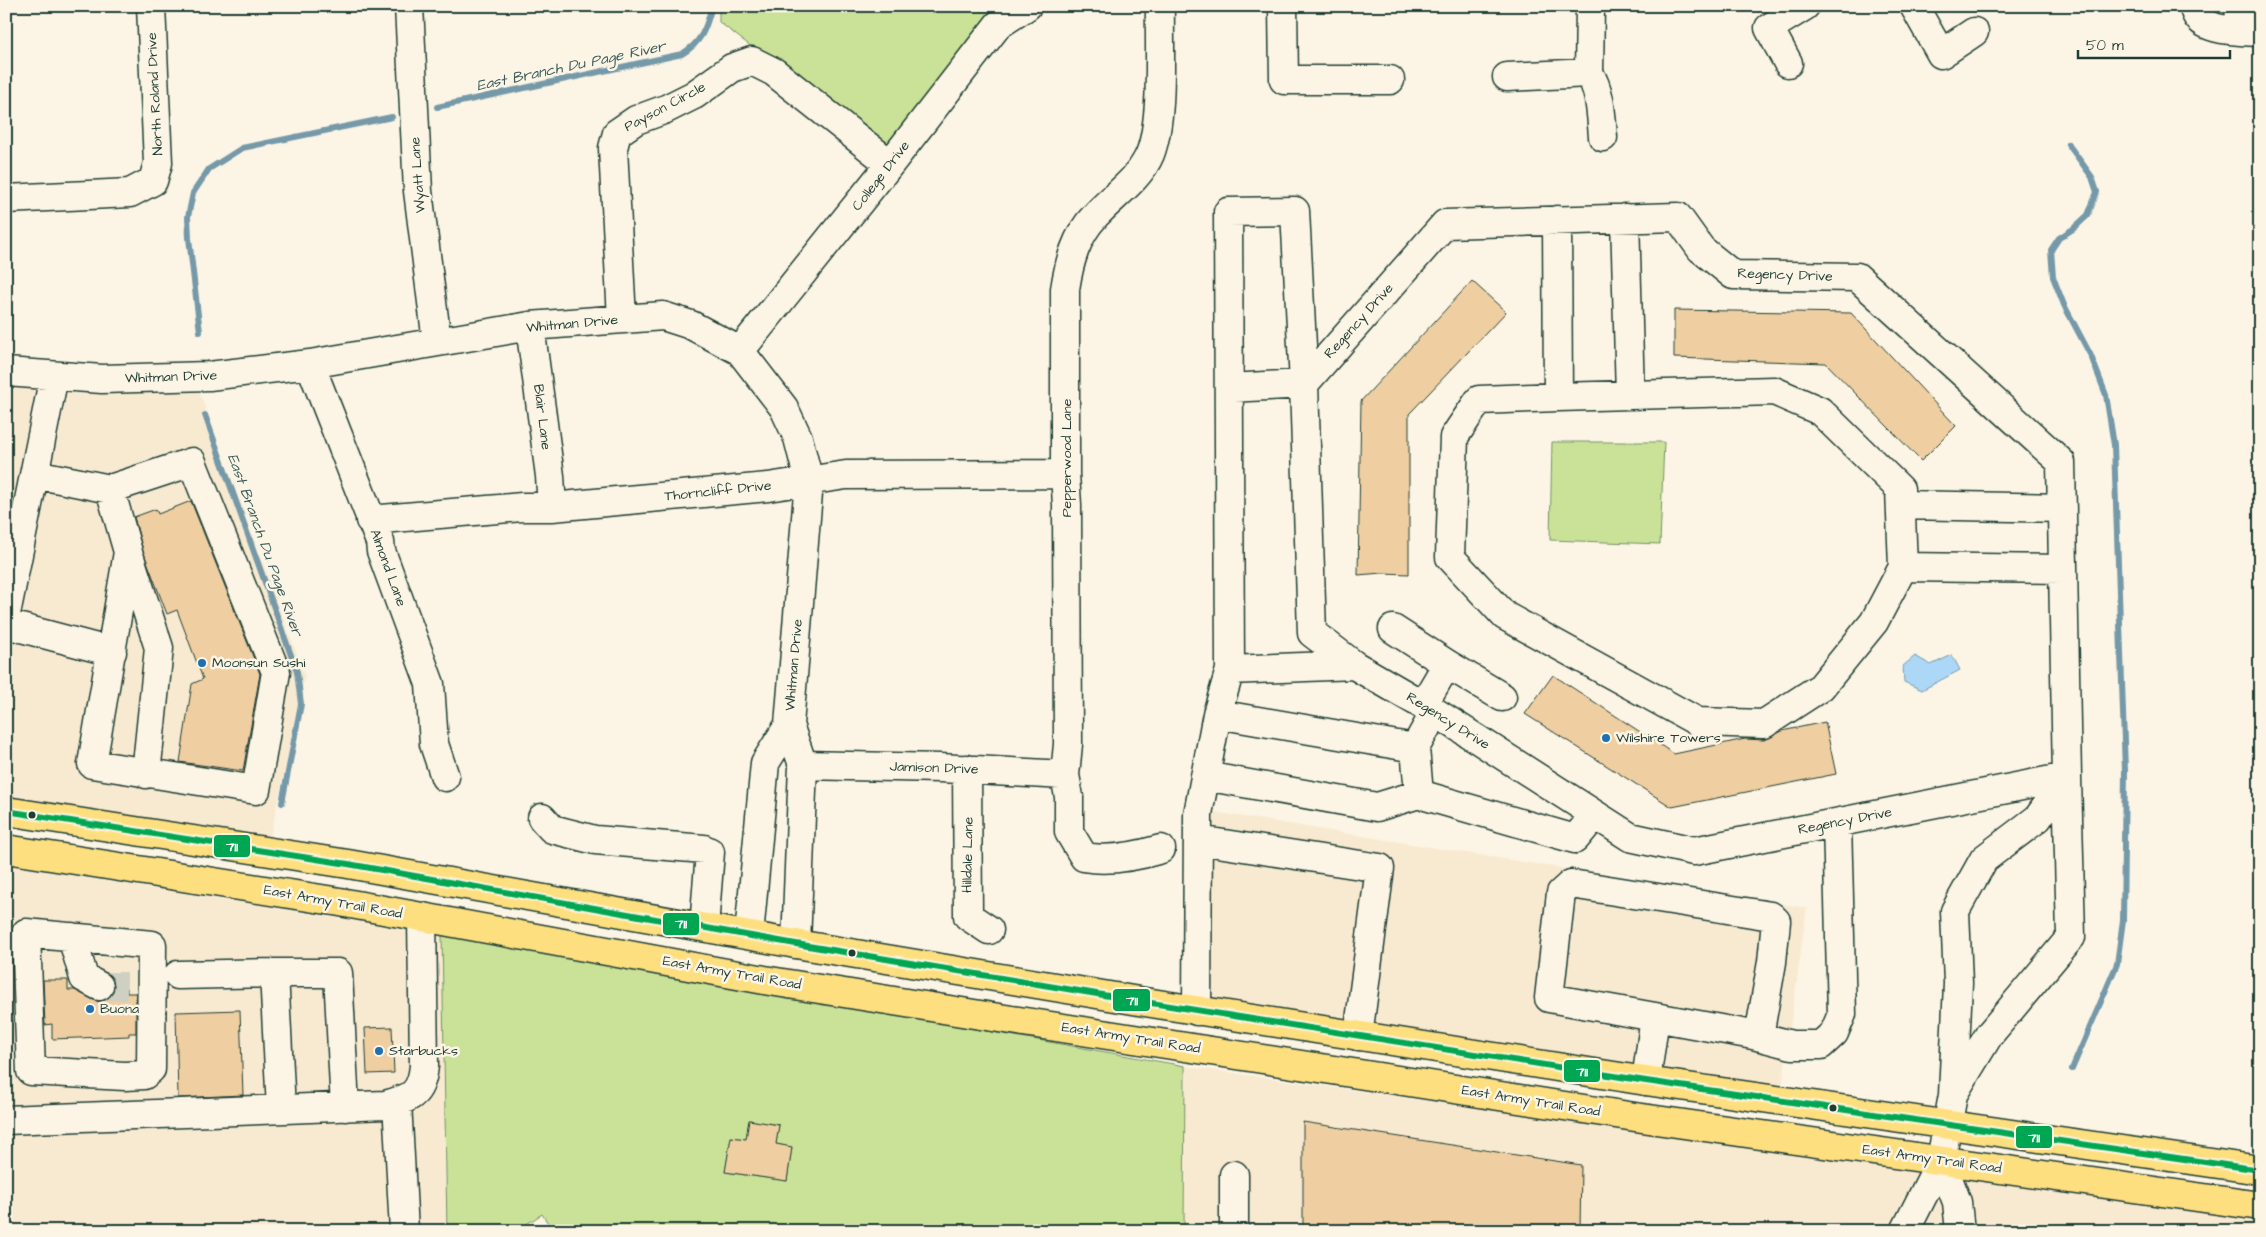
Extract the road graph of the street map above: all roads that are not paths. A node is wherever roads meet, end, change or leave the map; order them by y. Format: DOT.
graph roads {
  1 [pos="151,6"];
  2 [pos="410,6"];
  3 [pos="1027,6"];
  4 [pos="1160,6"];
  5 [pos="1283,6"];
  6 [pos="1590,6"];
  7 [pos="1804,6"];
  8 [pos="1914,6"];
  9 [pos="2194,6"];
  10 [pos="2246,23"];
  11 [pos="1974,32"];
  12 [pos="1788,64"];
  13 [pos="1589,73"];
  14 [pos="1507,77"];
  15 [pos="1390,80"];
  16 [pos="1602,137"];
  17 [pos="890,164"];
  18 [pos="6,200"];
  19 [pos="1625,218"];
  20 [pos="1557,220"];
  21 [pos="622,319"];
  22 [pos="530,326"];
  23 [pos="437,342"];
  24 [pos="740,351"];
  25 [pos="310,364"];
  26 [pos="6,372"];
  27 [pos="54,376"];
  28 [pos="1304,384"];
  29 [pos="1229,388"];
  30 [pos="1630,395"];
  31 [pos="1558,397"];
  32 [pos="35,474"];
  33 [pos="1065,474"];
  34 [pos="809,481"];
  35 [pos="110,489"];
  36 [pos="1901,505"];
  37 [pos="552,507"];
  38 [pos="2062,508"];
  39 [pos="370,520"];
  40 [pos="128,552"];
  41 [pos="12,560"];
  42 [pos="1903,567"];
  43 [pos="2064,569"];
  44 [pos="6,614"];
  45 [pos="6,624"];
  46 [pos="1393,628"];
  47 [pos="112,652"];
  48 [pos="1447,664"];
  49 [pos="1354,665"];
  50 [pos="1230,670"];
  51 [pos="1502,697"];
  52 [pos="1429,708"];
  53 [pos="1217,714"];
  54 [pos="788,725"];
  55 [pos="1415,748"];
  56 [pos="803,765"];
  57 [pos="967,769"];
  58 [pos="146,774"];
  59 [pos="1066,775"];
  60 [pos="1205,776"];
  61 [pos="445,777"];
  62 [pos="2068,777"];
  63 [pos="1419,794"];
  64 [pos="6,811"];
  65 [pos="1595,815"];
  66 [pos="542,818"];
  67 [pos="1837,823"];
  68 [pos="1198,840"];
  69 [pos="6,849"];
  70 [pos="1161,849"];
  71 [pos="422,917"];
  72 [pos="704,927"];
  73 [pos="989,930"];
  74 [pos="749,935"];
  75 [pos="72,937"];
  76 [pos="796,944"];
  77 [pos="274,973"];
  78 [pos="178,975"];
  79 [pos="99,986"];
  80 [pos="1197,1011"];
  81 [pos="1655,1017"];
  82 [pos="1358,1036"];
  83 [pos="1759,1036"];
  84 [pos="91,1074"];
  85 [pos="1646,1081"];
  86 [pos="1954,1092"];
  87 [pos="397,1102"];
  88 [pos="345,1107"];
  89 [pos="281,1110"];
  90 [pos="90,1117"];
  91 [pos="6,1120"];
  92 [pos="1948,1126"];
  93 [pos="1941,1160"];
  94 [pos="2260,1170"];
  95 [pos="1234,1175"];
  96 [pos="2260,1206"];
  97 [pos="404,1231"];
  98 [pos="1234,1231"];
  99 [pos="1905,1231"];
  100 [pos="1960,1231"];
  1 -- 18 [label="street, North Roland Drive"];
  2 -- 23 [label="street, Wyatt Lane"];
  3 -- 17 [label="street, College Drive"];
  4 -- 33 [label="street, Pepperwood Lane"];
  5 -- 15 [label="street"];
  6 -- 13 [label="street"];
  7 -- 12 [label="street"];
  8 -- 11 [label="street"];
  9 -- 10 [label="street"];
  13 -- 14 [label="street"];
  13 -- 16 [label="street"];
  17 -- 21 [label="street, Payson Circle"];
  17 -- 24 [label="street, College Drive"];
  19 -- 20 [label="street, Regency Drive"];
  19 -- 30 [label="street"];
  19 -- 38 [label="street, Regency Drive"];
  20 -- 28 [label="street, Regency Drive"];
  20 -- 31 [label="street"];
  21 -- 22 [label="street, Whitman Drive"];
  21 -- 24 [label="street, Whitman Drive"];
  22 -- 23 [label="street, Whitman Drive"];
  22 -- 37 [label="street, Blair Lane"];
  23 -- 25 [label="street, Whitman Drive"];
  24 -- 34 [label="street, Whitman Drive"];
  25 -- 27 [label="street, Whitman Drive"];
  25 -- 39 [label="street, Almond Lane"];
  26 -- 27 [label="street, Whitman Drive"];
  27 -- 32 [label="street"];
  28 -- 29 [label="street"];
  28 -- 29 [label="street"];
  28 -- 49 [label="street, Regency Drive"];
  29 -- 50 [label="street"];
  30 -- 31 [label="street"];
  30 -- 36 [label="street"];
  31 -- 42 [label="street"];
  32 -- 35 [label="street"];
  32 -- 41 [label="street"];
  33 -- 34 [label="street, Thorncliff Drive"];
  33 -- 59 [label="street, Pepperwood Lane"];
  34 -- 37 [label="street, Thorncliff Drive"];
  34 -- 54 [label="street, Whitman Drive"];
  35 -- 40 [label="street"];
  35 -- 58 [label="street"];
  36 -- 38 [label="street"];
  36 -- 42 [label="street"];
  37 -- 39 [label="street, Thorncliff Drive"];
  38 -- 43 [label="street, Regency Drive"];
  39 -- 61 [label="street, Almond Lane"];
  40 -- 47 [label="street"];
  40 -- 58 [label="street"];
  41 -- 44 [label="street"];
  42 -- 43 [label="street"];
  43 -- 62 [label="street, Regency Drive"];
  45 -- 47 [label="street"];
  46 -- 48 [label="street"];
  47 -- 58 [label="street"];
  48 -- 51 [label="street"];
  48 -- 52 [label="street"];
  49 -- 50 [label="street"];
  49 -- 52 [label="street, Regency Drive"];
  50 -- 53 [label="street"];
  52 -- 55 [label="street"];
  52 -- 65 [label="street, Regency Drive"];
  53 -- 55 [label="street"];
  53 -- 60 [label="street"];
  54 -- 56 [label="street, Whitman Drive"];
  54 -- 74 [label="street, Whitman Drive"];
  55 -- 63 [label="street"];
  56 -- 57 [label="street, Jamison Drive"];
  56 -- 76 [label="street, Whitman Drive"];
  57 -- 59 [label="street, Jamison Drive"];
  57 -- 73 [label="street, Hilldale Lane"];
  59 -- 70 [label="street, Pepperwood Lane"];
  60 -- 63 [label="street"];
  60 -- 68 [label="street"];
  62 -- 67 [label="street, Regency Drive"];
  62 -- 86 [label="street, Regency Drive"];
  62 -- 86 [label="street, Regency Drive"];
  63 -- 65 [label="street"];
  64 -- 72 [label="main road"];
  65 -- 67 [label="street, Regency Drive"];
  66 -- 72 [label="street"];
  67 -- 83 [label="street"];
  68 -- 80 [label="street"];
  68 -- 82 [label="street"];
  69 -- 71 [label="main road, East Army Trail Road"];
  71 -- 87 [label="street"];
  71 -- 93 [label="main road, East Army Trail Road"];
  72 -- 74 [label="main road"];
  74 -- 76 [label="main road"];
  75 -- 79 [label="street"];
  75 -- 84 [label="street"];
  75 -- 84 [label="street"];
  76 -- 80 [label="main road"];
  77 -- 78 [label="street"];
  77 -- 88 [label="street"];
  77 -- 89 [label="street"];
  80 -- 82 [label="main road"];
  81 -- 83 [label="street"];
  81 -- 83 [label="street"];
  81 -- 85 [label="street"];
  82 -- 85 [label="main road"];
  84 -- 90 [label="street"];
  85 -- 92 [label="main road"];
  86 -- 92 [label="street, Regency Drive"];
  87 -- 88 [label="street"];
  87 -- 97 [label="street"];
  88 -- 89 [label="street"];
  89 -- 90 [label="street"];
  90 -- 91 [label="street"];
  92 -- 93 [label="street, Regency Drive"];
  92 -- 94 [label="main road"];
  93 -- 96 [label="main road, East Army Trail Road"];
  93 -- 99 [label="street, Regency Drive"];
  93 -- 100 [label="street"];
  95 -- 98 [label="street"];
}
